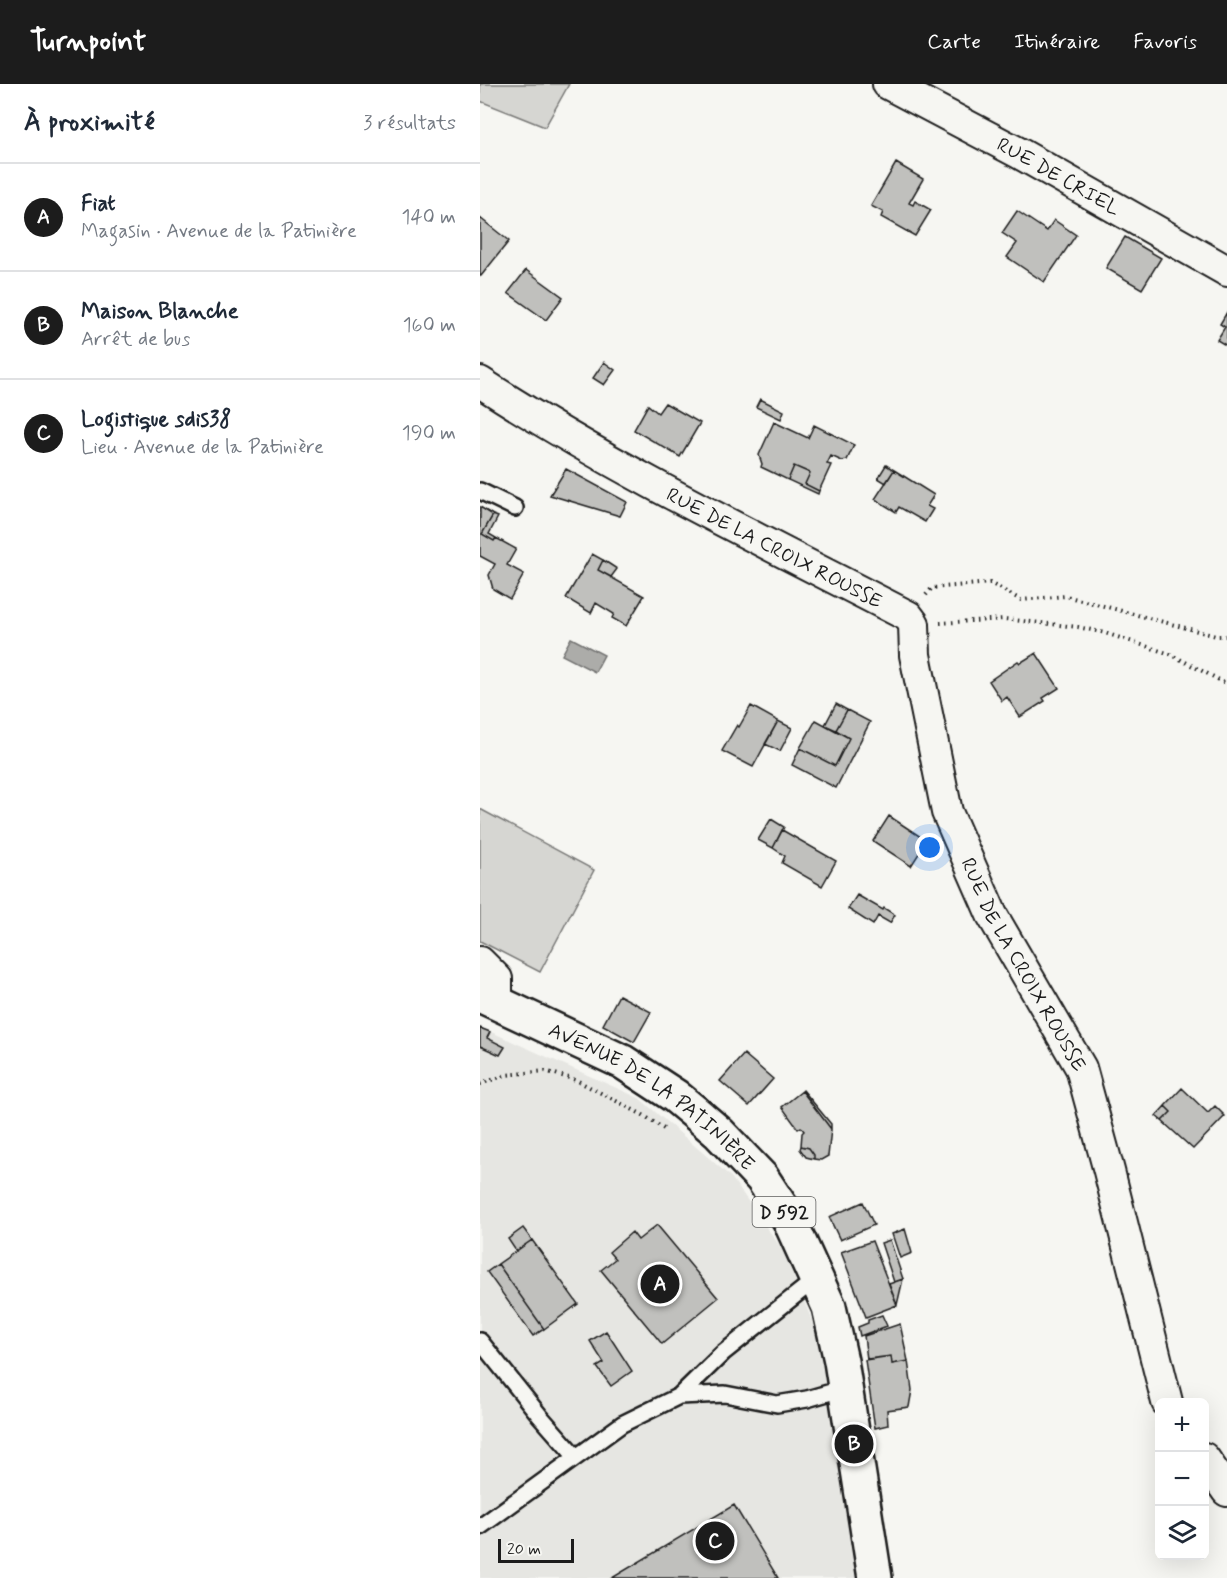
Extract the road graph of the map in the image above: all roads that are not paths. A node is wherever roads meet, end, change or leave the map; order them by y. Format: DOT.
graph roads {
  1 [pos="888,84"];
  2 [pos="1227,271"];
  3 [pos="480,382"];
  4 [pos="480,491"];
  5 [pos="515,508"];
  6 [pos="480,962"];
  7 [pos="488,999"];
  8 [pos="816,1278"];
  9 [pos="480,1341"];
  10 [pos="845,1388"];
  11 [pos="679,1396"];
  12 [pos="1166,1398"];
  13 [pos="576,1457"];
  14 [pos="1209,1465"];
  15 [pos="1227,1491"];
  16 [pos="480,1527"];
  17 [pos="875,1578"];
  1 -- 2 [label="street, RUE DE CRIEL"];
  3 -- 12 [label="street, RUE DE LA CROIX ROUSSE"];
  4 -- 5 [label="lane"];
  6 -- 7 [label="street"];
  7 -- 8 [label="main road, AVENUE DE LA PATINIÈRE / D 592"];
  8 -- 10 [label="main road, AVENUE DE LA PATINIÈRE / D 592"];
  8 -- 11 [label="lane"];
  9 -- 13 [label="lane"];
  10 -- 11 [label="lane"];
  10 -- 17 [label="main road, AVENUE DE LA PATINIÈRE / D 592"];
  11 -- 13 [label="lane"];
  13 -- 16 [label="lane"];
  14 -- 15 [label="street"];
}
